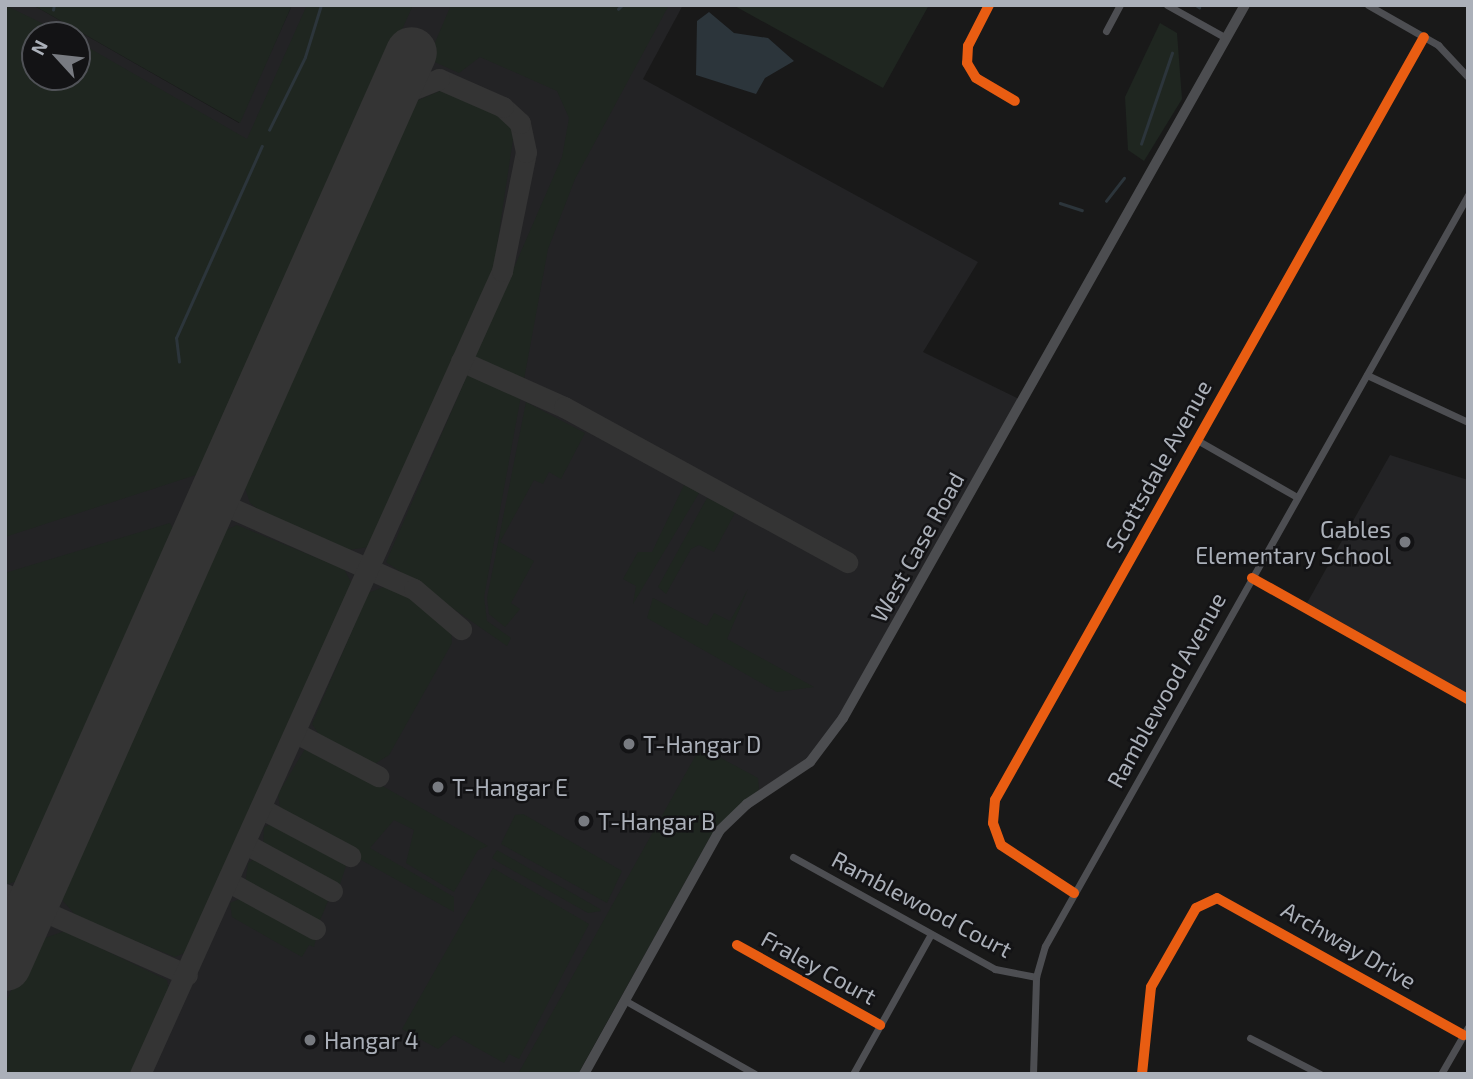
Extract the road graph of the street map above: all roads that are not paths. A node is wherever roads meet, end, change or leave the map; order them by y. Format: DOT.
graph roads {
  1 [pos="989,5"];
  2 [pos="1120,5"];
  3 [pos="1167,5"];
  4 [pos="1245,5"];
  5 [pos="1369,6"];
  6 [pos="1106,31"];
  7 [pos="1424,37"];
  8 [pos="1226,38"];
  9 [pos="1468,78"];
  10 [pos="1015,101"];
  11 [pos="1468,195"];
  12 [pos="1367,375"];
  13 [pos="1468,422"];
  14 [pos="1197,440"];
  15 [pos="1297,496"];
  16 [pos="1252,578"];
  17 [pos="1468,699"];
  18 [pos="793,856"];
  19 [pos="1074,893"];
  20 [pos="931,934"];
  21 [pos="737,945"];
  22 [pos="1036,977"];
  23 [pos="626,1001"];
  24 [pos="880,1025"];
  25 [pos="1468,1027"];
  26 [pos="1463,1035"];
  27 [pos="1250,1038"];
  28 [pos="584,1074"];
  29 [pos="755,1074"];
  30 [pos="853,1074"];
  31 [pos="1033,1074"];
  32 [pos="1142,1074"];
  33 [pos="1320,1074"];
  34 [pos="1441,1074"];
  1 -- 10 [label="street"];
  2 -- 6 [label="street"];
  3 -- 8 [label="street"];
  4 -- 8 [label="main road, West Case Road"];
  5 -- 7 [label="street"];
  7 -- 9 [label="street"];
  7 -- 14 [label="street, Scottsdale Avenue"];
  8 -- 23 [label="main road, West Case Road"];
  11 -- 12 [label="street, Ramblewood Avenue"];
  12 -- 13 [label="street"];
  12 -- 15 [label="street, Ramblewood Avenue"];
  14 -- 15 [label="street"];
  14 -- 19 [label="street, Scottsdale Avenue"];
  15 -- 16 [label="street, Ramblewood Avenue"];
  16 -- 17 [label="street"];
  16 -- 19 [label="street, Ramblewood Avenue"];
  18 -- 20 [label="street, Ramblewood Court"];
  19 -- 22 [label="street, Ramblewood Avenue"];
  20 -- 22 [label="street, Ramblewood Court"];
  20 -- 24 [label="street"];
  21 -- 24 [label="street, Fraley Court"];
  22 -- 31 [label="street, Ramblewood Avenue"];
  23 -- 28 [label="main road, West Case Road"];
  23 -- 29 [label="street"];
  24 -- 30 [label="street"];
  25 -- 26 [label="street"];
  26 -- 32 [label="street, Archway Drive"];
  26 -- 34 [label="street"];
  27 -- 33 [label="street"];
}
